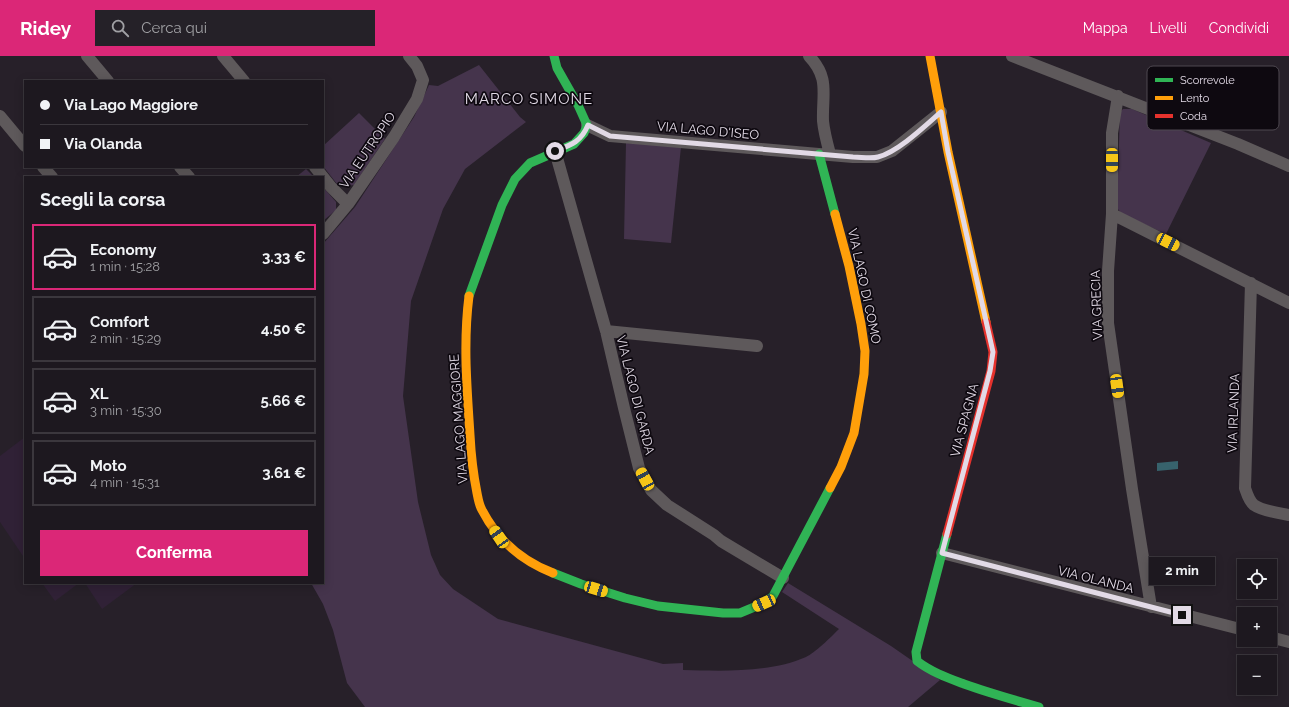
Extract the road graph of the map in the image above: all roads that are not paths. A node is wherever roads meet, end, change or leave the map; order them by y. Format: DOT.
graph roads {
  1 [pos="87,56"];
  2 [pos="223,56"];
  3 [pos="409,56"];
  4 [pos="554,56"];
  5 [pos="809,56"];
  6 [pos="930,56"];
  7 [pos="1012,56"];
  8 [pos="107,80"];
  9 [pos="243,80"];
  10 [pos="1118,96"];
  11 [pos="1147,108"];
  12 [pos="941,112"];
  13 [pos="0,116"];
  14 [pos="588,125"];
  15 [pos="1203,130"];
  16 [pos="24,145"];
  17 [pos="555,151"];
  18 [pos="824,154"];
  19 [pos="1289,166"];
  20 [pos="44,168"];
  21 [pos="181,168"];
  22 [pos="316,168"];
  23 [pos="51,176"];
  24 [pos="188,176"];
  25 [pos="322,176"];
  26 [pos="324,178"];
  27 [pos="348,204"];
  28 [pos="1112,214"];
  29 [pos="324,233"];
  30 [pos="1251,284"];
  31 [pos="1289,303"];
  32 [pos="606,331"];
  33 [pos="756,346"];
  34 [pos="1289,515"];
  35 [pos="942,553"];
  36 [pos="784,578"];
  37 [pos="1151,607"];
  38 [pos="1237,628"];
  39 [pos="1277,639"];
  40 [pos="1289,642"];
  41 [pos="1039,707"];
  1 -- 8 [label="street"];
  2 -- 9 [label="street"];
  3 -- 27 [label="street, VIA EUTROPIO"];
  4 -- 14 [label="street"];
  5 -- 18 [label="street, VIA LAGO DI COMO"];
  6 -- 12 [label="street, VIA SPAGNA"];
  7 -- 10 [label="street"];
  10 -- 11 [label="street"];
  10 -- 28 [label="street, VIA GRECIA"];
  12 -- 18 [label="street, VIA LAGO D'ISEO"];
  12 -- 35 [label="street, VIA SPAGNA"];
  13 -- 16 [label="street"];
  14 -- 17 [label="street, VIA LAGO MAGGIORE"];
  14 -- 18 [label="street, VIA LAGO D'ISEO"];
  15 -- 19 [label="street"];
  17 -- 32 [label="street, VIA LAGO DI GARDA"];
  17 -- 36 [label="street, VIA LAGO MAGGIORE"];
  18 -- 36 [label="street, VIA LAGO DI COMO"];
  20 -- 23 [label="street"];
  21 -- 24 [label="street"];
  22 -- 25 [label="street"];
  26 -- 27 [label="street"];
  27 -- 29 [label="street, VIA EUTROPIO"];
  28 -- 30 [label="street"];
  28 -- 37 [label="street, VIA GRECIA"];
  30 -- 31 [label="street"];
  30 -- 34 [label="street, VIA IRLANDA"];
  32 -- 33 [label="street"];
  32 -- 36 [label="street, VIA LAGO DI GARDA"];
  35 -- 37 [label="street, VIA OLANDA"];
  35 -- 41 [label="street, VIA SPAGNA"];
  37 -- 38 [label="street, VIA OLANDA"];
  39 -- 40 [label="street"];
}
